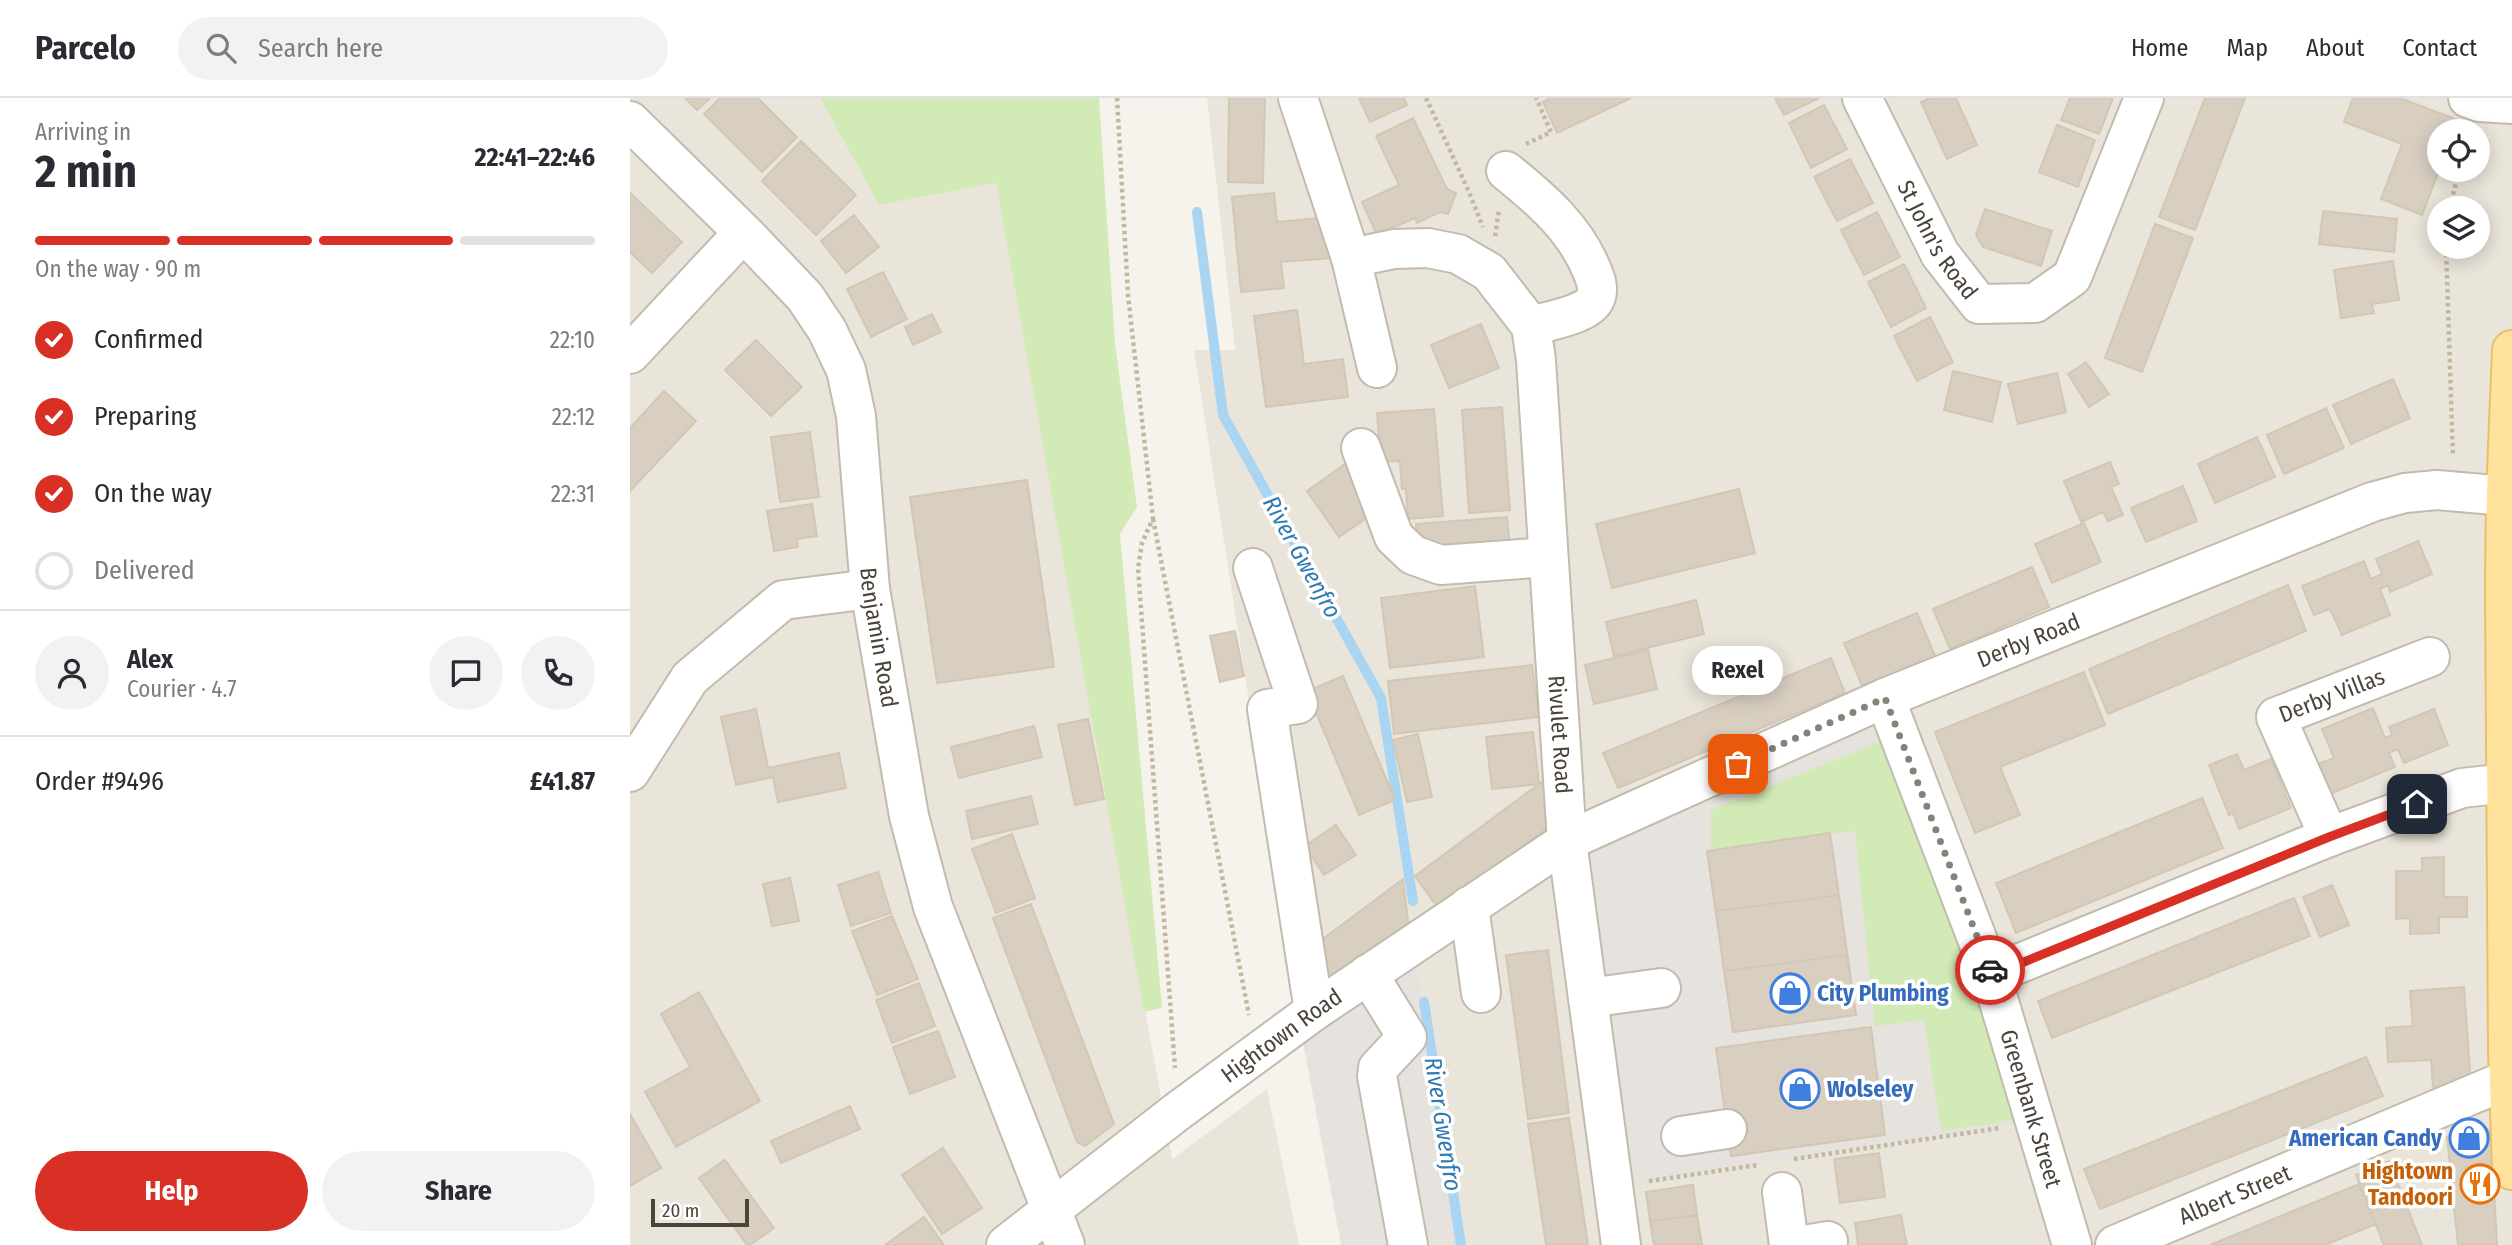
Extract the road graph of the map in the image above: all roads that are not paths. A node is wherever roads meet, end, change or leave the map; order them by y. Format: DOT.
graph roads {
  1 [pos="1297,98"];
  2 [pos="1862,98"];
  3 [pos="2144,98"];
  4 [pos="2468,98"];
  5 [pos="2512,104"];
  6 [pos="630,121"];
  7 [pos="1506,171"];
  8 [pos="743,233"];
  9 [pos="1351,258"];
  10 [pos="1531,326"];
  11 [pos="2512,350"];
  12 [pos="630,354"];
  13 [pos="1377,368"];
  14 [pos="1361,448"];
  15 [pos="2506,496"];
  16 [pos="1548,557"];
  17 [pos="1253,568"];
  18 [pos="870,589"];
  19 [pos="2430,657"];
  20 [pos="1885,698"];
  21 [pos="630,772"];
  22 [pos="2507,783"];
  23 [pos="2329,837"];
  24 [pos="1567,841"];
  25 [pos="1469,906"];
  26 [pos="1368,974"];
  27 [pos="1992,975"];
  28 [pos="1661,988"];
  29 [pos="1481,993"];
  30 [pos="1588,998"];
  31 [pos="1314,1010"];
  32 [pos="2509,1061"];
  33 [pos="1727,1129"];
  34 [pos="1681,1136"];
  35 [pos="2512,1170"];
  36 [pos="1782,1192"];
  37 [pos="1059,1228"];
  38 [pos="1006,1245"];
  39 [pos="1408,1245"];
  40 [pos="1622,1245"];
  41 [pos="1789,1245"];
  42 [pos="2072,1245"];
  43 [pos="2115,1245"];
  1 -- 9 [label="street"];
  2 -- 3 [label="street, St John's Road"];
  4 -- 5 [label="street"];
  6 -- 8 [label="street, Benjamin Road"];
  7 -- 10 [label="street"];
  8 -- 12 [label="street"];
  8 -- 18 [label="street, Benjamin Road"];
  9 -- 10 [label="street, Rivulet Road"];
  9 -- 13 [label="street"];
  10 -- 16 [label="street, Rivulet Road"];
  11 -- 15 [label="main road"];
  14 -- 16 [label="street"];
  15 -- 20 [label="street, Derby Road"];
  15 -- 22 [label="main road"];
  16 -- 24 [label="street, Rivulet Road"];
  17 -- 31 [label="street"];
  18 -- 21 [label="street"];
  18 -- 37 [label="street, Benjamin Road"];
  19 -- 23 [label="street, Derby Villas"];
  20 -- 24 [label="street, Derby Road"];
  20 -- 27 [label="street, Greenbank Street"];
  22 -- 23 [label="street"];
  22 -- 32 [label="main road"];
  23 -- 27 [label="street"];
  24 -- 25 [label="street, Hightown Road"];
  24 -- 30 [label="street, Rivulet Road"];
  25 -- 26 [label="street, Hightown Road"];
  25 -- 29 [label="street"];
  26 -- 31 [label="street, Hightown Road"];
  26 -- 39 [label="street"];
  27 -- 42 [label="street, Greenbank Street"];
  28 -- 30 [label="street"];
  30 -- 40 [label="street, Rivulet Road"];
  31 -- 37 [label="street, Hightown Road"];
  32 -- 35 [label="main road"];
  32 -- 43 [label="street, Albert Street"];
  33 -- 34 [label="street"];
  36 -- 41 [label="street"];
  37 -- 38 [label="street, Hightown Road"];
}
